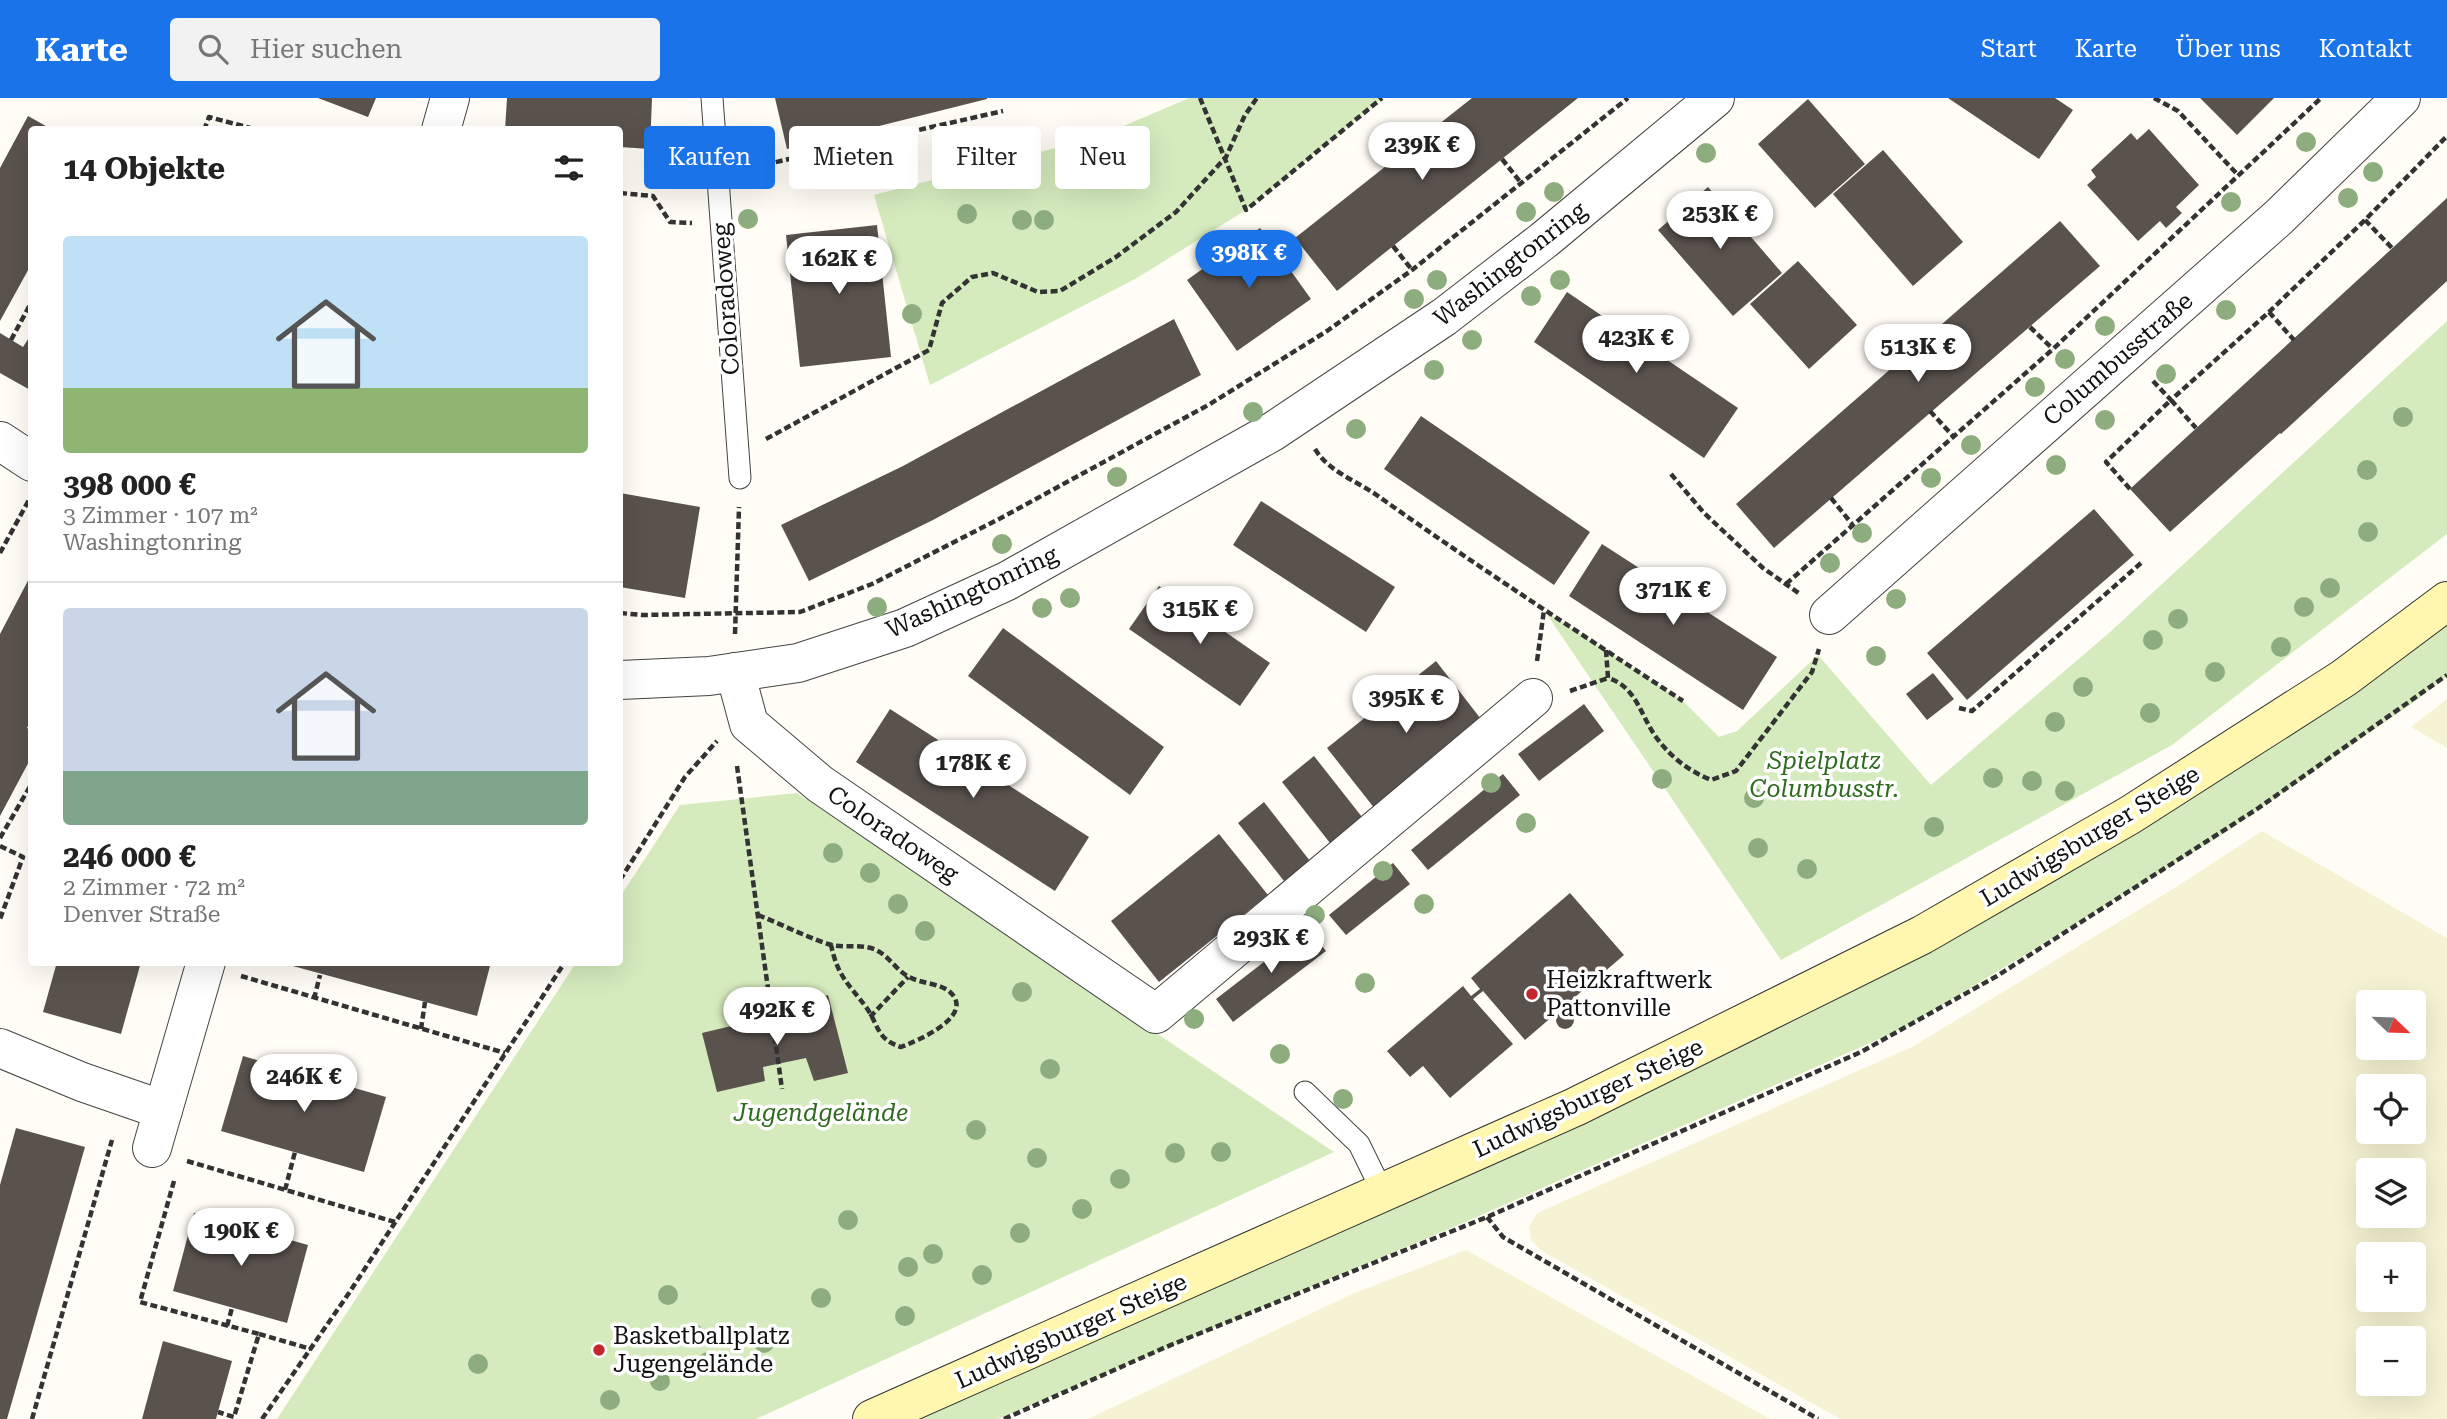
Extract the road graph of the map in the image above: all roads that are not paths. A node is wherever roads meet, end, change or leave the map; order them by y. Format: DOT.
graph roads {
  1 [pos="450,98"];
  2 [pos="712,98"];
  3 [pos="1715,98"];
  4 [pos="2401,98"];
  5 [pos="442,126"];
  6 [pos="0,441"];
  7 [pos="28,459"];
  8 [pos="740,478"];
  9 [pos="2447,601"];
  10 [pos="1829,615"];
  11 [pos="735,672"];
  12 [pos="623,680"];
  13 [pos="1533,698"];
  14 [pos="218,968"];
  15 [pos="0,1048"];
  16 [pos="1305,1092"];
  17 [pos="163,1111"];
  18 [pos="166,1153"];
  19 [pos="1382,1193"];
  20 [pos="872,1419"];
  1 -- 5 [label="street"];
  2 -- 8 [label="lane, Coloradoweg"];
  3 -- 11 [label="street, Washingtonring"];
  4 -- 10 [label="street, Columbusstraße"];
  6 -- 7 [label="street"];
  9 -- 19 [label="main road, Ludwigsburger Steige"];
  11 -- 12 [label="street, Washingtonring"];
  11 -- 13 [label="street, Coloradoweg"];
  14 -- 17 [label="street"];
  15 -- 17 [label="street"];
  16 -- 19 [label="lane"];
  17 -- 18 [label="street"];
  19 -- 20 [label="main road, Ludwigsburger Steige"];
}
